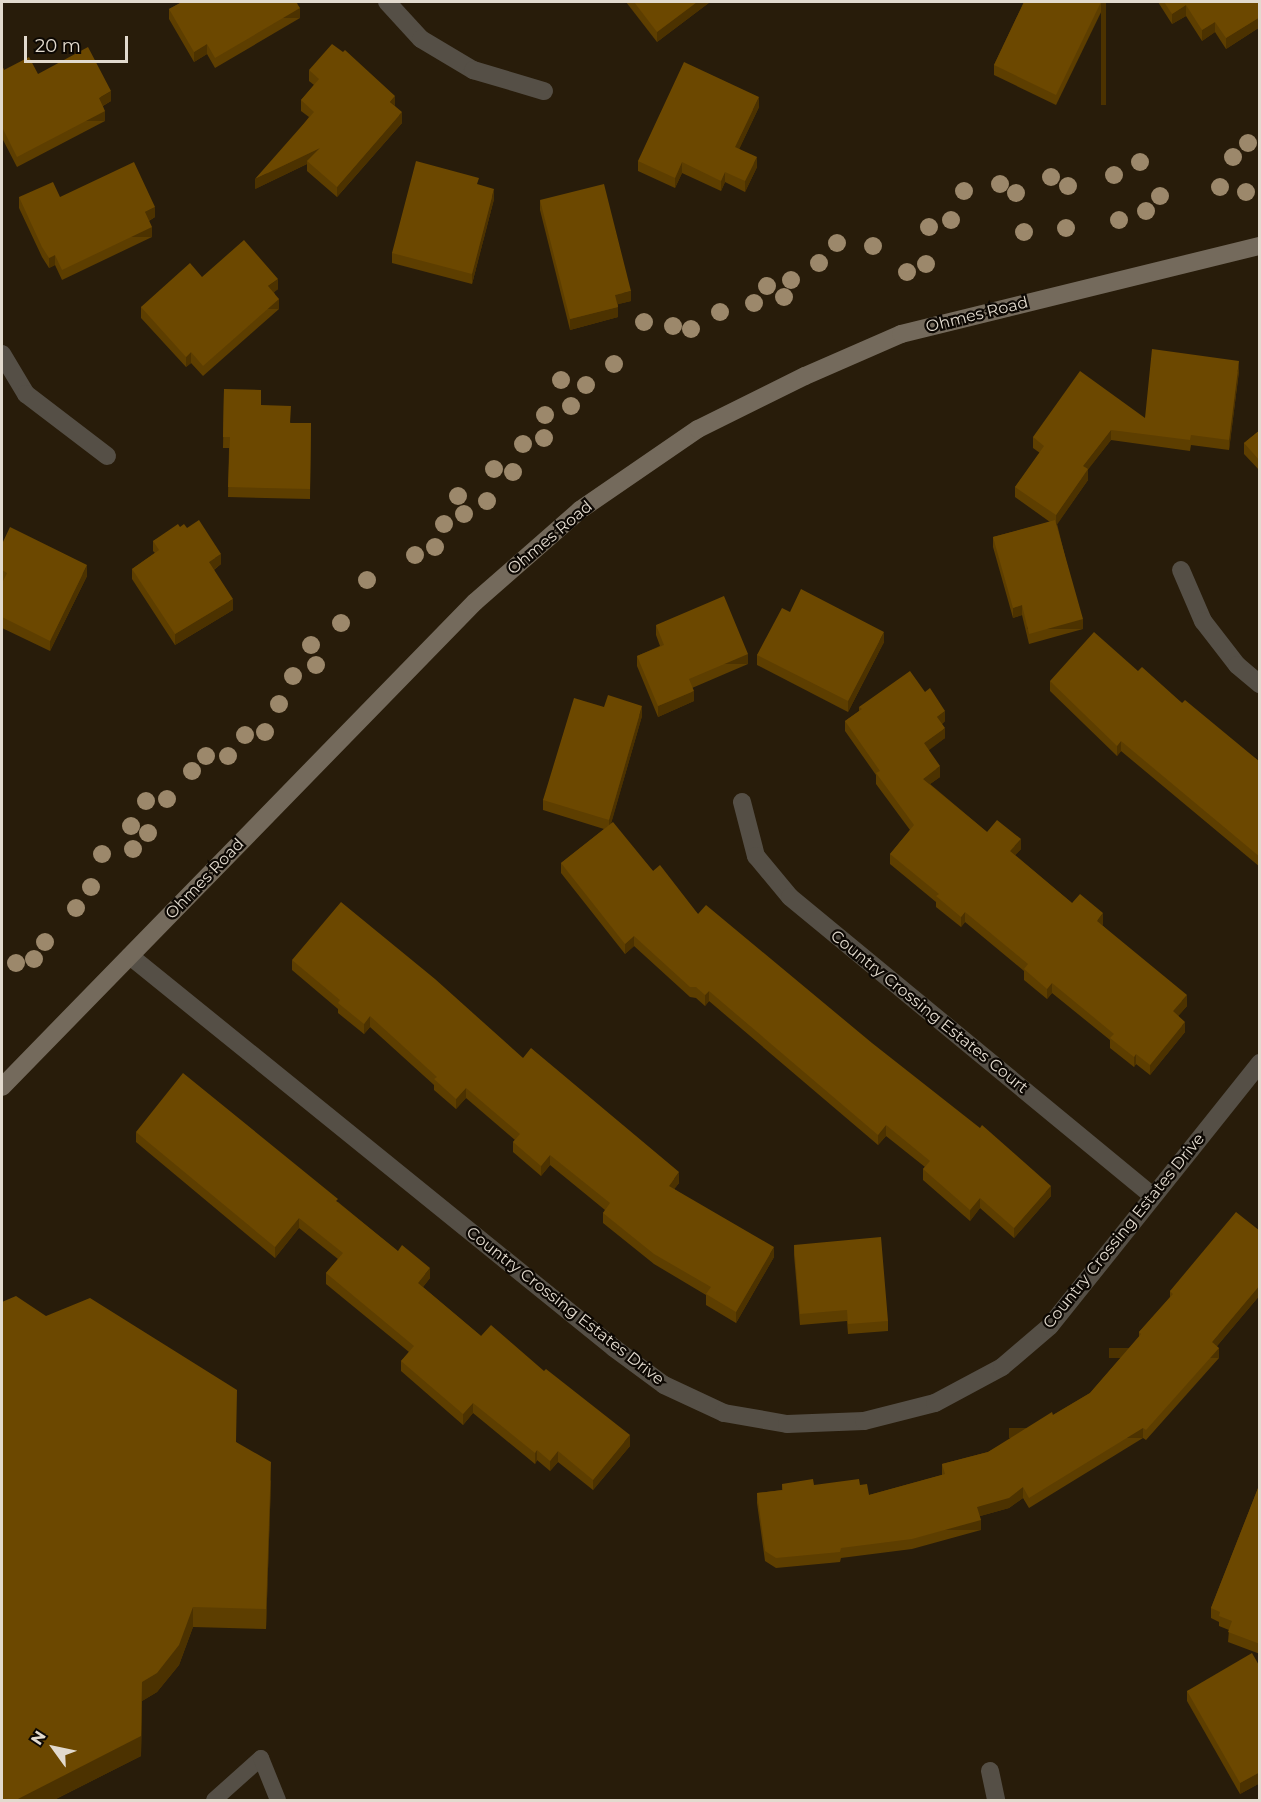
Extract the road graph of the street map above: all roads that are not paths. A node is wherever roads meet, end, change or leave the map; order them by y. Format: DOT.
graph roads {
  1 [pos="387,2"];
  2 [pos="544,91"];
  3 [pos="1260,246"];
  4 [pos="2,354"];
  5 [pos="107,456"];
  6 [pos="1181,570"];
  7 [pos="1260,684"];
  8 [pos="742,802"];
  9 [pos="130,956"];
  10 [pos="1260,1063"];
  11 [pos="2,1087"];
  12 [pos="1152,1196"];
  13 [pos="990,1771"];
  14 [pos="214,1800"];
  15 [pos="278,1800"];
  16 [pos="996,1800"];
  1 -- 2 [label="street"];
  3 -- 9 [label="main road, Ohmes Road"];
  4 -- 5 [label="street"];
  6 -- 7 [label="street"];
  8 -- 12 [label="street, Country Crossing Estates Court"];
  9 -- 11 [label="main road, Ohmes Road"];
  9 -- 12 [label="street, Country Crossing Estates Drive"];
  10 -- 12 [label="street, Country Crossing Estates Drive"];
  13 -- 16 [label="street"];
  14 -- 15 [label="lane"];
}
